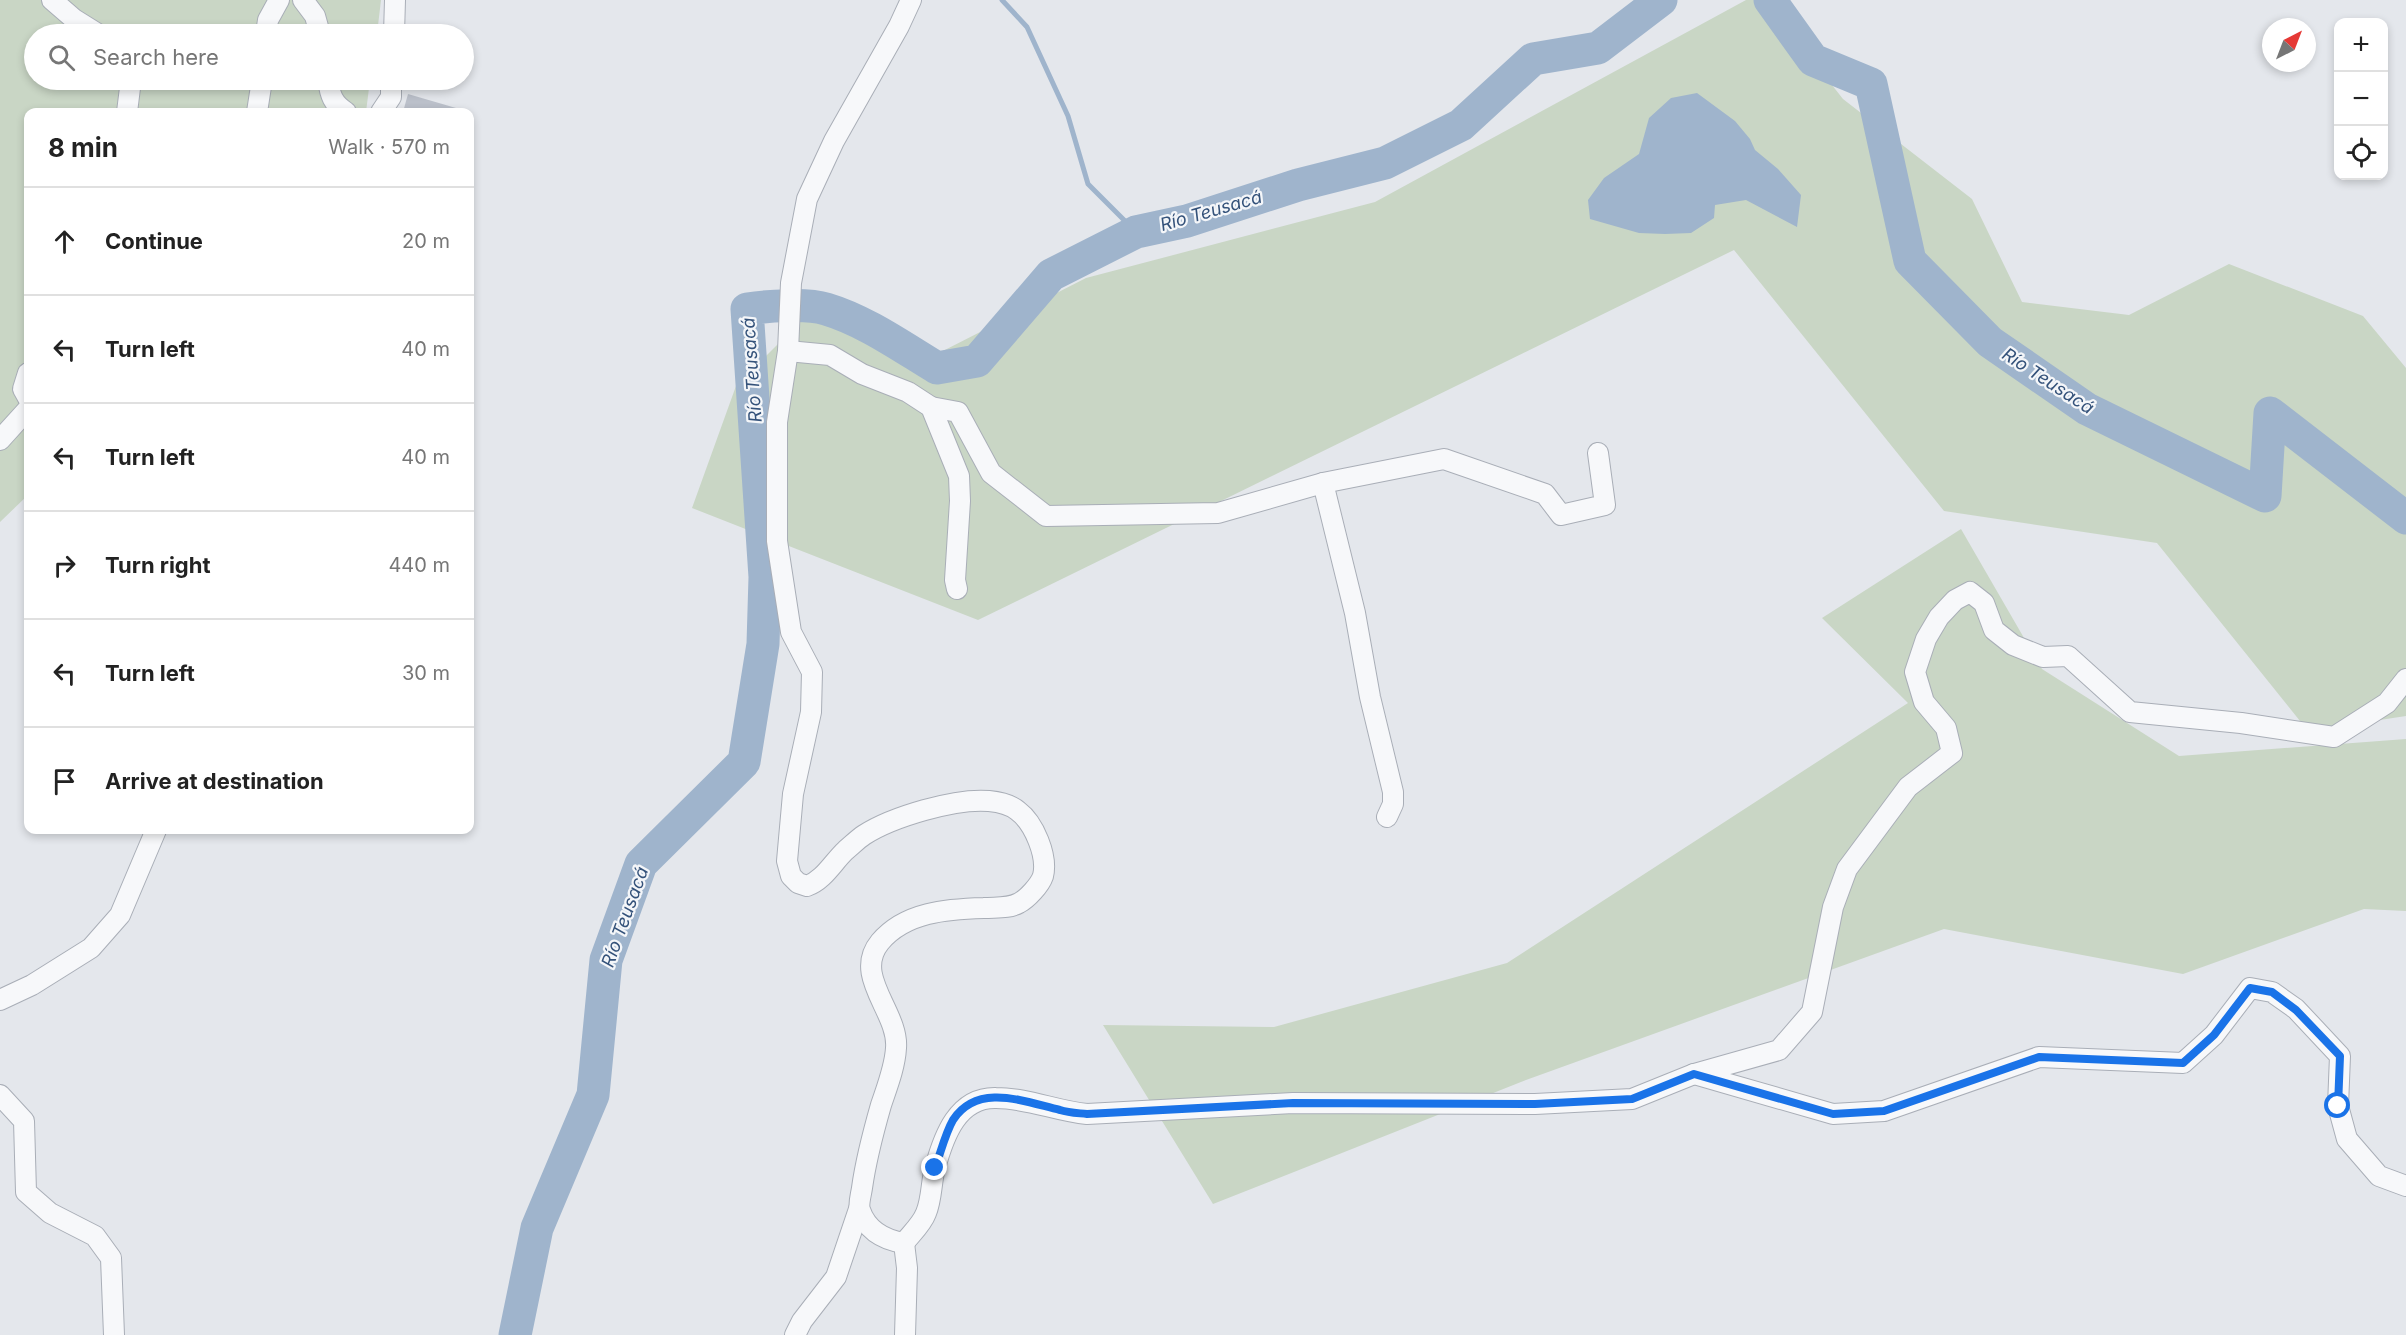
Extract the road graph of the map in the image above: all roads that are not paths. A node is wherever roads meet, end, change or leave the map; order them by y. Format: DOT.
graph roads {
  1 [pos="52,0"];
  2 [pos="279,0"];
  3 [pos="303,0"];
  4 [pos="395,0"];
  5 [pos="911,0"];
  6 [pos="82,24"];
  7 [pos="267,24"];
  8 [pos="317,24"];
  9 [pos="394,24"];
  10 [pos="130,90"];
  11 [pos="260,90"];
  12 [pos="330,90"];
  13 [pos="128,108"];
  14 [pos="258,108"];
  15 [pos="339,108"];
  16 [pos="788,351"];
  17 [pos="931,407"];
  18 [pos="24,413"];
  19 [pos="0,440"];
  20 [pos="1598,453"];
  21 [pos="1323,483"];
  22 [pos="957,590"];
  23 [pos="2406,679"];
  24 [pos="1387,817"];
  25 [pos="154,834"];
  26 [pos="0,1000"];
  27 [pos="1694,1074"];
  28 [pos="0,1095"];
  29 [pos="2406,1186"];
  30 [pos="859,1209"];
  31 [pos="904,1243"];
  32 [pos="114,1335"];
  33 [pos="795,1335"];
  34 [pos="905,1335"];
  1 -- 6 [label="street"];
  2 -- 7 [label="street"];
  3 -- 8 [label="street"];
  4 -- 9 [label="street"];
  5 -- 16 [label="street"];
  10 -- 13 [label="street"];
  11 -- 14 [label="street"];
  12 -- 15 [label="street"];
  16 -- 17 [label="street"];
  16 -- 30 [label="street"];
  17 -- 21 [label="street"];
  17 -- 22 [label="street"];
  18 -- 19 [label="street"];
  20 -- 21 [label="street"];
  21 -- 24 [label="street"];
  23 -- 27 [label="street"];
  25 -- 26 [label="street"];
  27 -- 29 [label="street"];
  27 -- 31 [label="street"];
  28 -- 32 [label="street"];
  30 -- 31 [label="street"];
  30 -- 33 [label="street"];
  31 -- 34 [label="street"];
}
